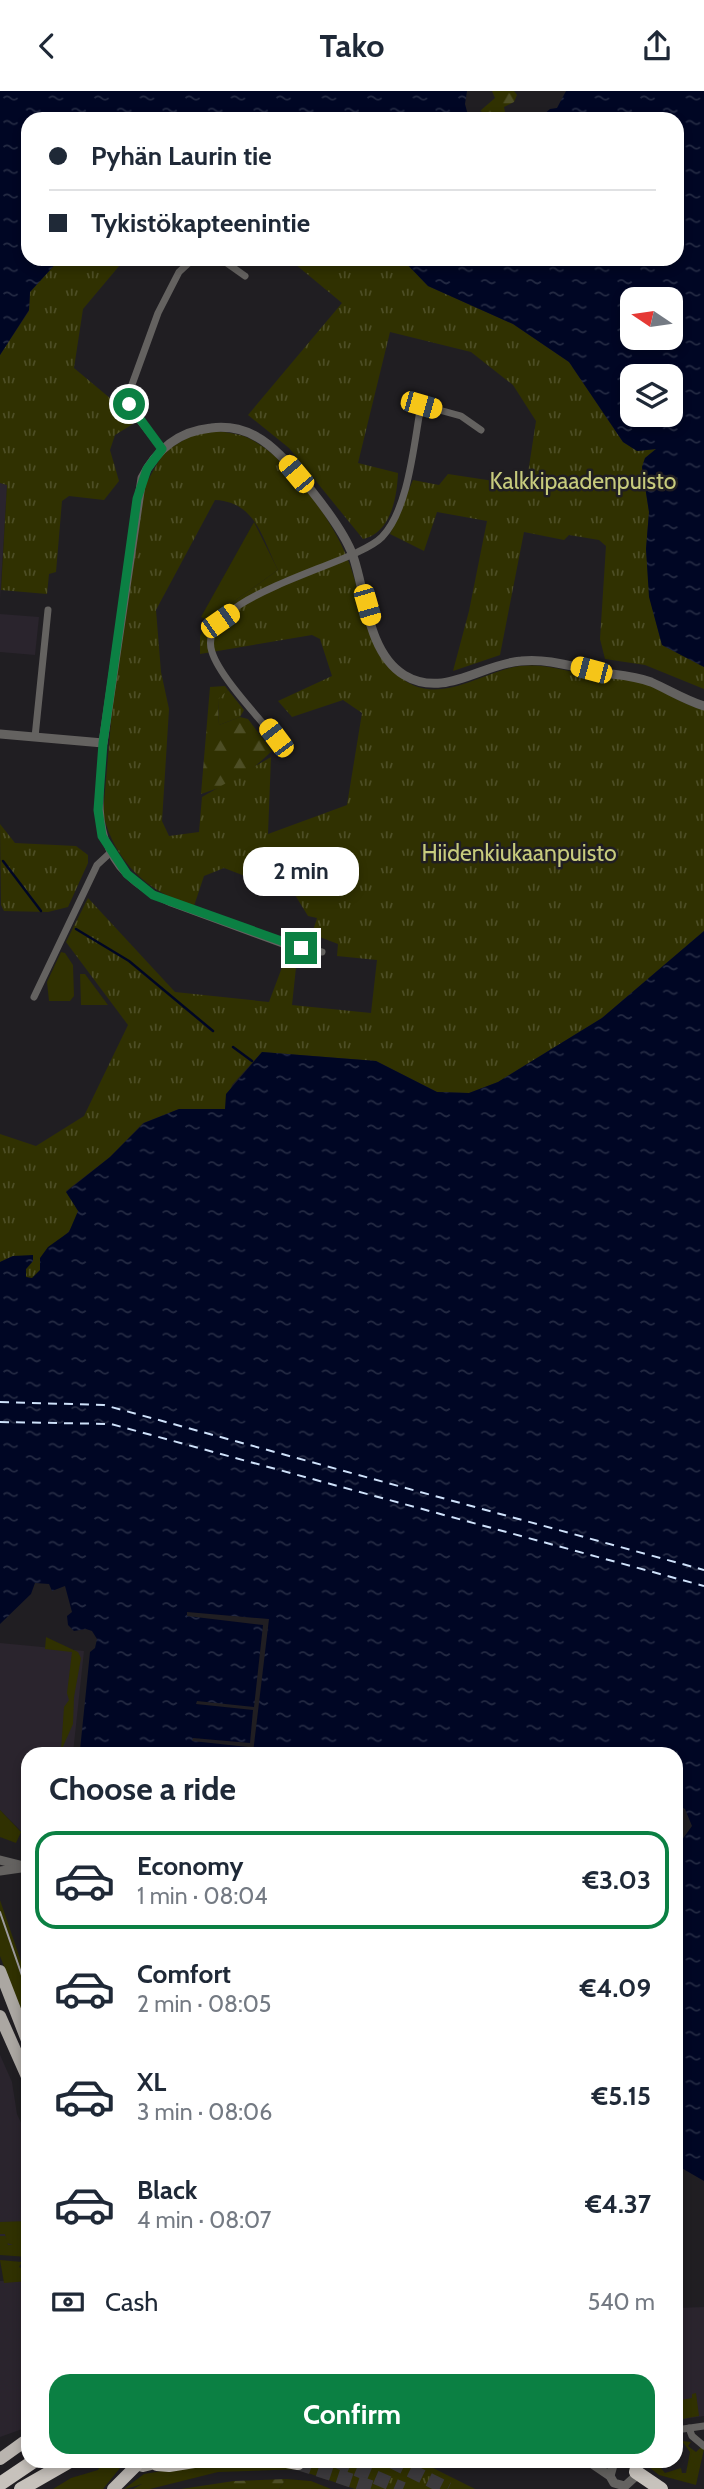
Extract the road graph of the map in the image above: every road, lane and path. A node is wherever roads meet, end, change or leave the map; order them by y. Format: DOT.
graph roads {
  1 [pos="185,266"];
  2 [pos="231,266"];
  3 [pos="245,276"];
  4 [pos="481,430"];
  5 [pos="162,449"];
  6 [pos="352,554"];
  7 [pos="48,610"];
  8 [pos="704,706"];
  9 [pos="0,734"];
  10 [pos="35,737"];
  11 [pos="103,743"];
  12 [pos="282,746"];
  13 [pos="111,852"];
  14 [pos="323,952"];
  15 [pos="34,997"];
  16 [pos="0,1860"];
  17 [pos="21,1865"];
  18 [pos="21,1868"];
  19 [pos="0,1871"];
  20 [pos="0,1971"];
  21 [pos="0,2016"];
  22 [pos="21,2025"];
  23 [pos="21,2063"];
  24 [pos="704,2426"];
  25 [pos="689,2428"];
  26 [pos="683,2429"];
  27 [pos="21,2444"];
  28 [pos="704,2446"];
  29 [pos="0,2459"];
  30 [pos="24,2468"];
  31 [pos="58,2468"];
  32 [pos="128,2468"];
  33 [pos="599,2468"];
  34 [pos="612,2468"];
  35 [pos="634,2468"];
  36 [pos="637,2468"];
  37 [pos="610,2476"];
  38 [pos="0,2484"];
  39 [pos="22,2489"];
  40 [pos="113,2489"];
  41 [pos="661,2489"];
  1 -- 5 [label="street"];
  2 -- 3 [label="street"];
  4 -- 6 [label="street"];
  5 -- 6 [label="street"];
  5 -- 11 [label="street"];
  6 -- 8 [label="street"];
  6 -- 12 [label="street"];
  7 -- 10 [label="street"];
  9 -- 10 [label="street"];
  10 -- 11 [label="street"];
  11 -- 13 [label="street"];
  13 -- 14 [label="street"];
  13 -- 15 [label="street"];
  16 -- 17 [label="street"];
  18 -- 19 [label="street"];
  20 -- 22 [label="main road"];
  21 -- 23 [label="main road"];
  24 -- 25 [label="street"];
  25 -- 26 [label="street"];
  25 -- 28 [label="street"];
  27 -- 29 [label="highway"];
  30 -- 38 [label="highway"];
  31 -- 39 [label="highway"];
  32 -- 40 [label="highway"];
  33 -- 37 [label="street"];
  34 -- 37 [label="street"];
  35 -- 37 [label="street"];
  36 -- 41 [label="highway"];
}
